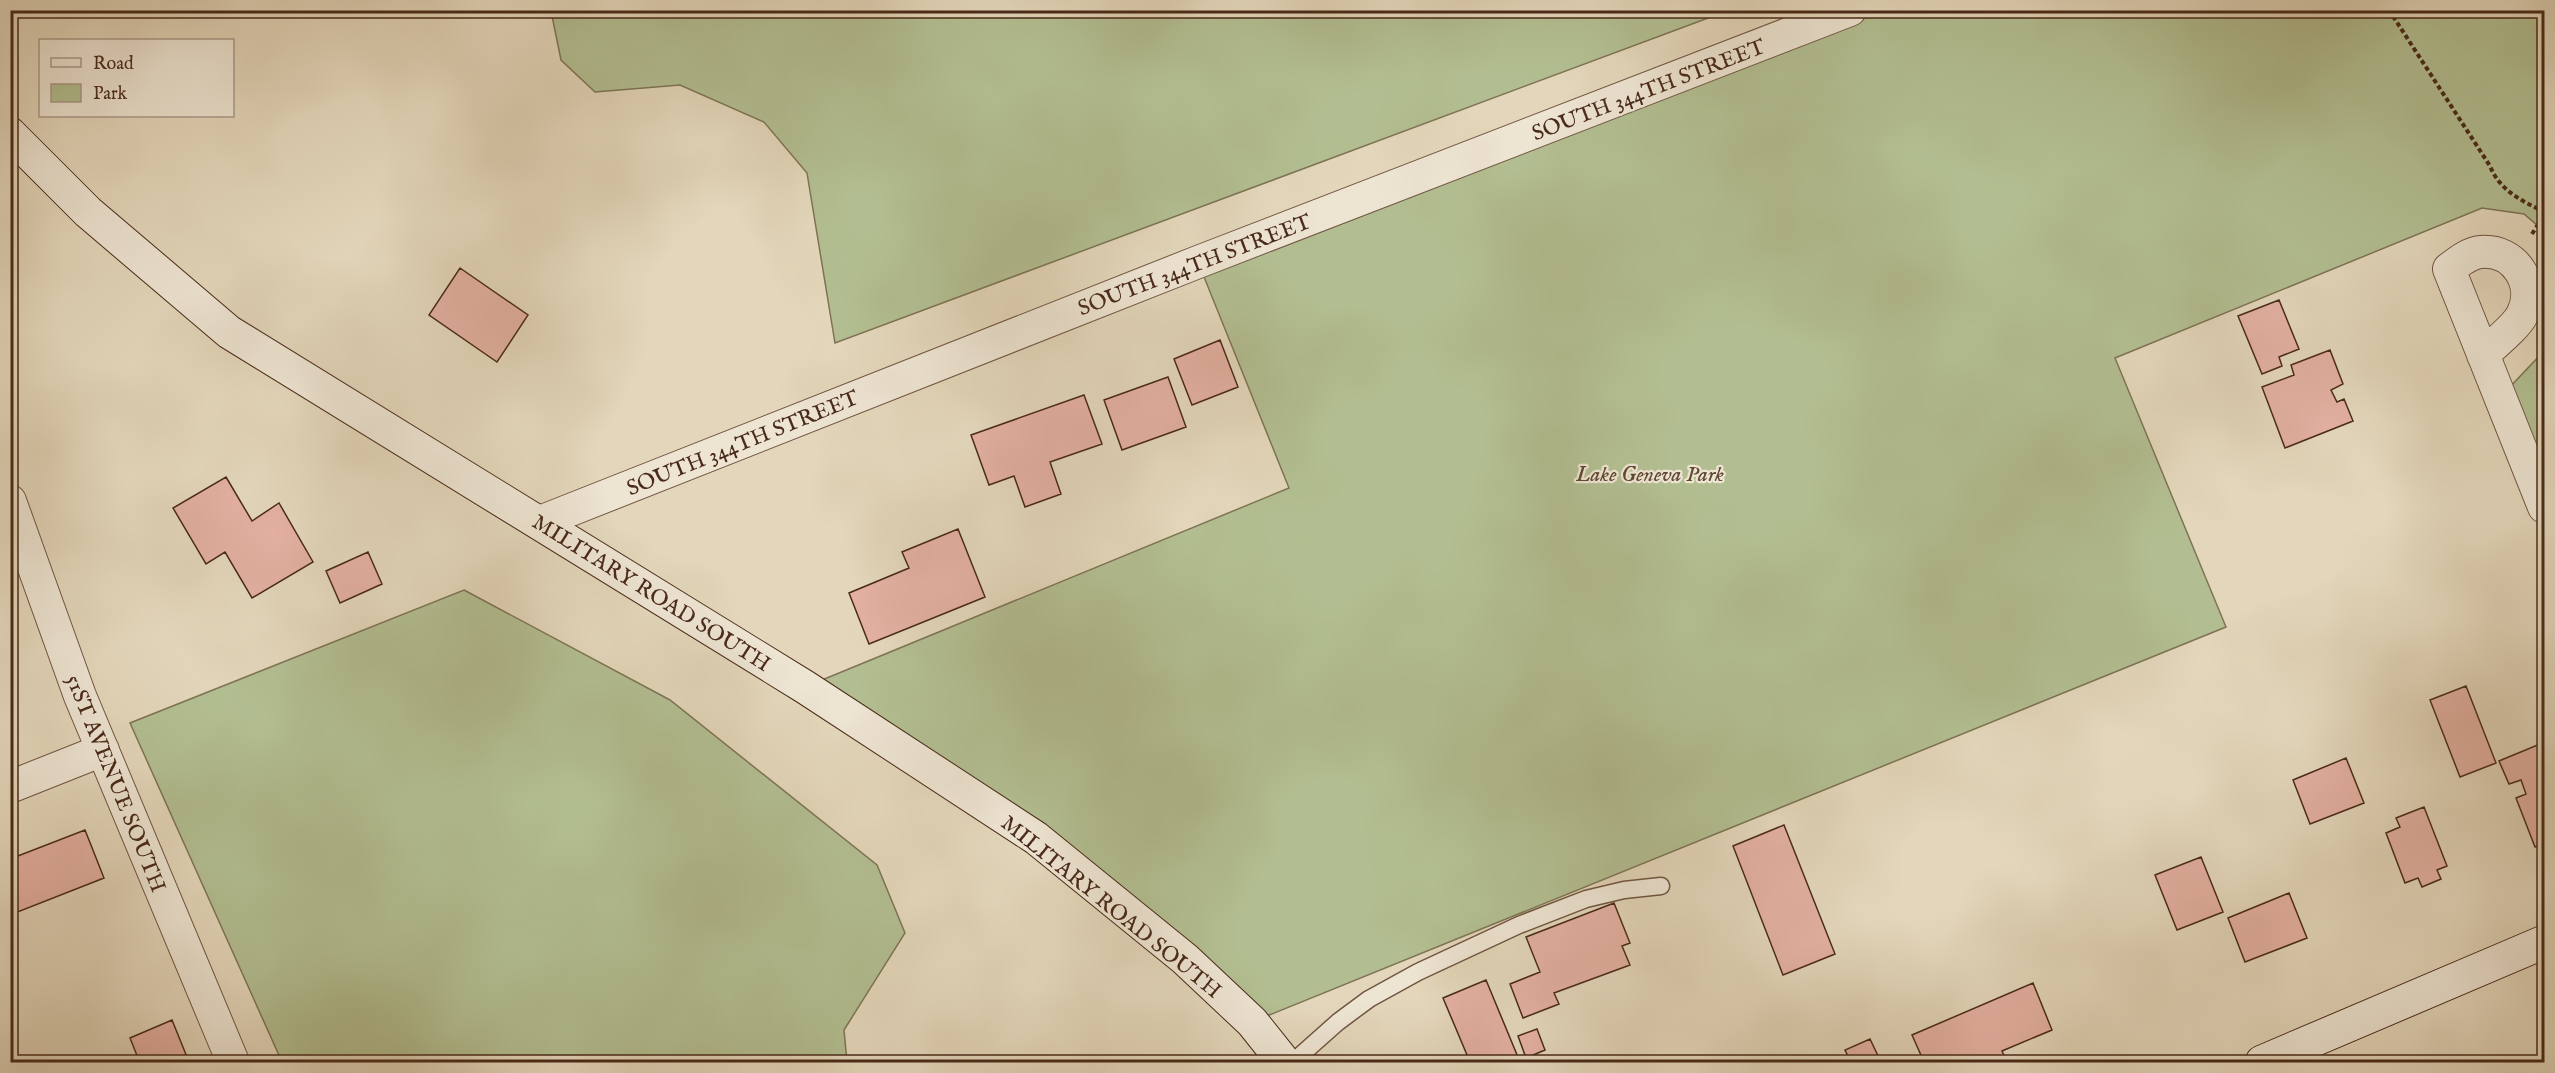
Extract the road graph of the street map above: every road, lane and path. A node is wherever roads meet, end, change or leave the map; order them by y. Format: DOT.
graph roads {
  1 [pos="1850,10"];
  2 [pos="2389,10"];
  3 [pos="10,134"];
  4 [pos="2544,212"];
  5 [pos="2483,355"];
  6 [pos="10,501"];
  7 [pos="2544,507"];
  8 [pos="540,522"];
  9 [pos="103,750"];
  10 [pos="10,787"];
  11 [pos="1661,886"];
  12 [pos="2544,942"];
  13 [pos="233,1062"];
  14 [pos="1284,1062"];
  15 [pos="1293,1062"];
  16 [pos="2262,1062"];
  1 -- 8 [label="street, SOUTH 344TH STREET"];
  2 -- 4 [label="path"];
  3 -- 8 [label="main road, MILITARY ROAD SOUTH"];
  5 -- 7 [label="street"];
  6 -- 9 [label="street, 51ST AVENUE SOUTH"];
  8 -- 14 [label="main road, MILITARY ROAD SOUTH"];
  9 -- 10 [label="street"];
  9 -- 13 [label="street, 51ST AVENUE SOUTH"];
  11 -- 15 [label="lane"];
  12 -- 16 [label="main road"];
}
